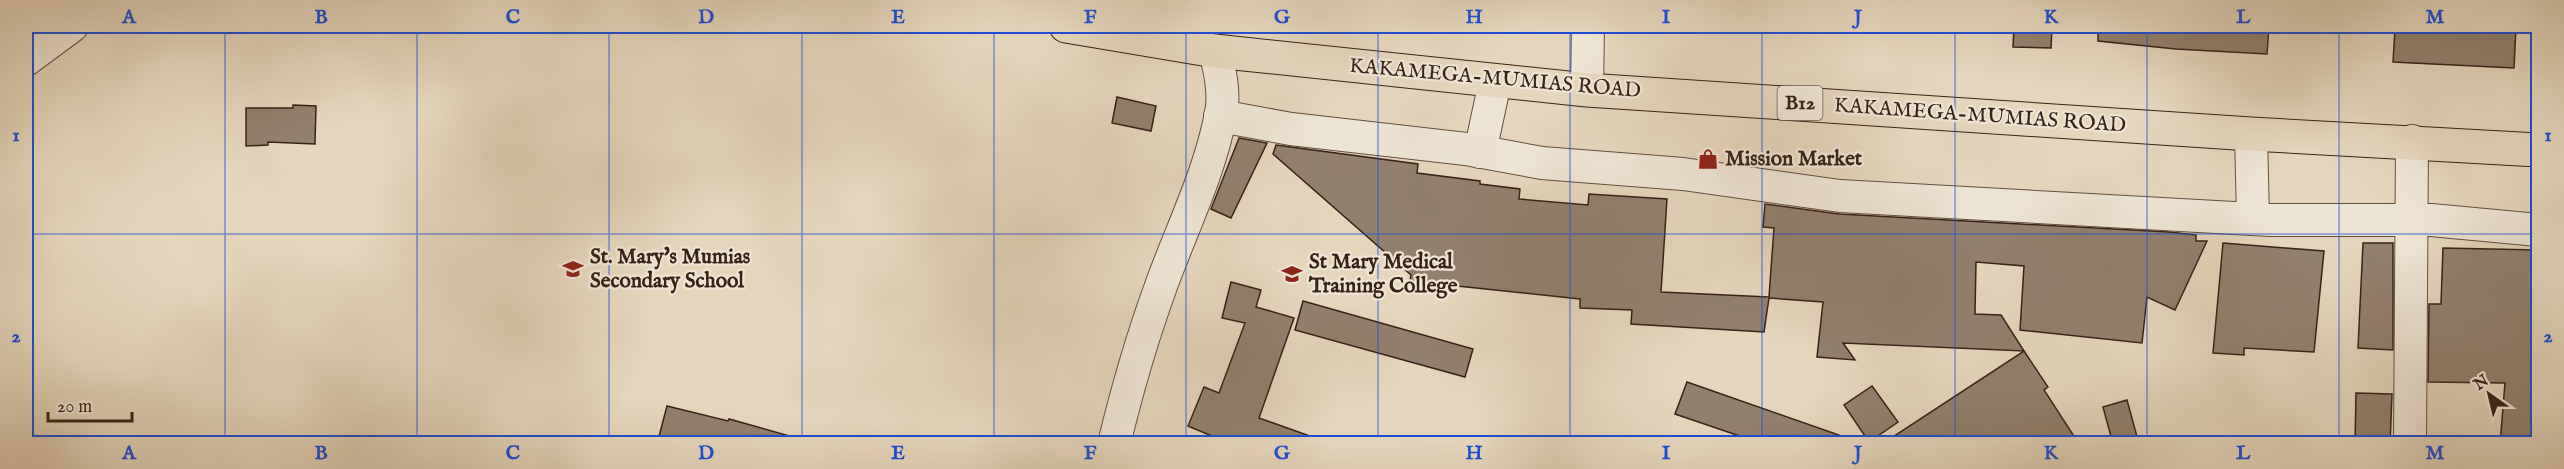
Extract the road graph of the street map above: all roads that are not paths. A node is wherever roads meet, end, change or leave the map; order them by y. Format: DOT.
graph roads {
  1 [pos="72,26"];
  2 [pos="1066,26"];
  3 [pos="1588,26"];
  4 [pos="1215,51"];
  5 [pos="26,60"];
  6 [pos="1495,82"];
  7 [pos="1587,90"];
  8 [pos="1220,116"];
  9 [pos="2251,134"];
  10 [pos="2412,141"];
  11 [pos="2538,150"];
  12 [pos="1480,152"];
  13 [pos="2253,219"];
  14 [pos="2412,221"];
  15 [pos="2538,231"];
  16 [pos="1114,444"];
  17 [pos="2410,444"];
  1 -- 5 [label="street"];
  2 -- 4 [label="highway, KAKAMEGA-MUMIAS ROAD / B12"];
  3 -- 7 [label="street"];
  4 -- 6 [label="highway, KAKAMEGA-MUMIAS ROAD / B12"];
  4 -- 8 [label="street"];
  6 -- 7 [label="highway, KAKAMEGA-MUMIAS ROAD / B12"];
  6 -- 12 [label="street"];
  7 -- 9 [label="highway, KAKAMEGA-MUMIAS ROAD / B12"];
  8 -- 12 [label="street"];
  8 -- 16 [label="street"];
  9 -- 10 [label="highway, KAKAMEGA-MUMIAS ROAD / B12"];
  9 -- 13 [label="street"];
  10 -- 11 [label="highway, KAKAMEGA-MUMIAS ROAD / B12"];
  10 -- 14 [label="street"];
  12 -- 13 [label="street"];
  13 -- 14 [label="street"];
  14 -- 15 [label="street"];
  14 -- 17 [label="street"];
}
